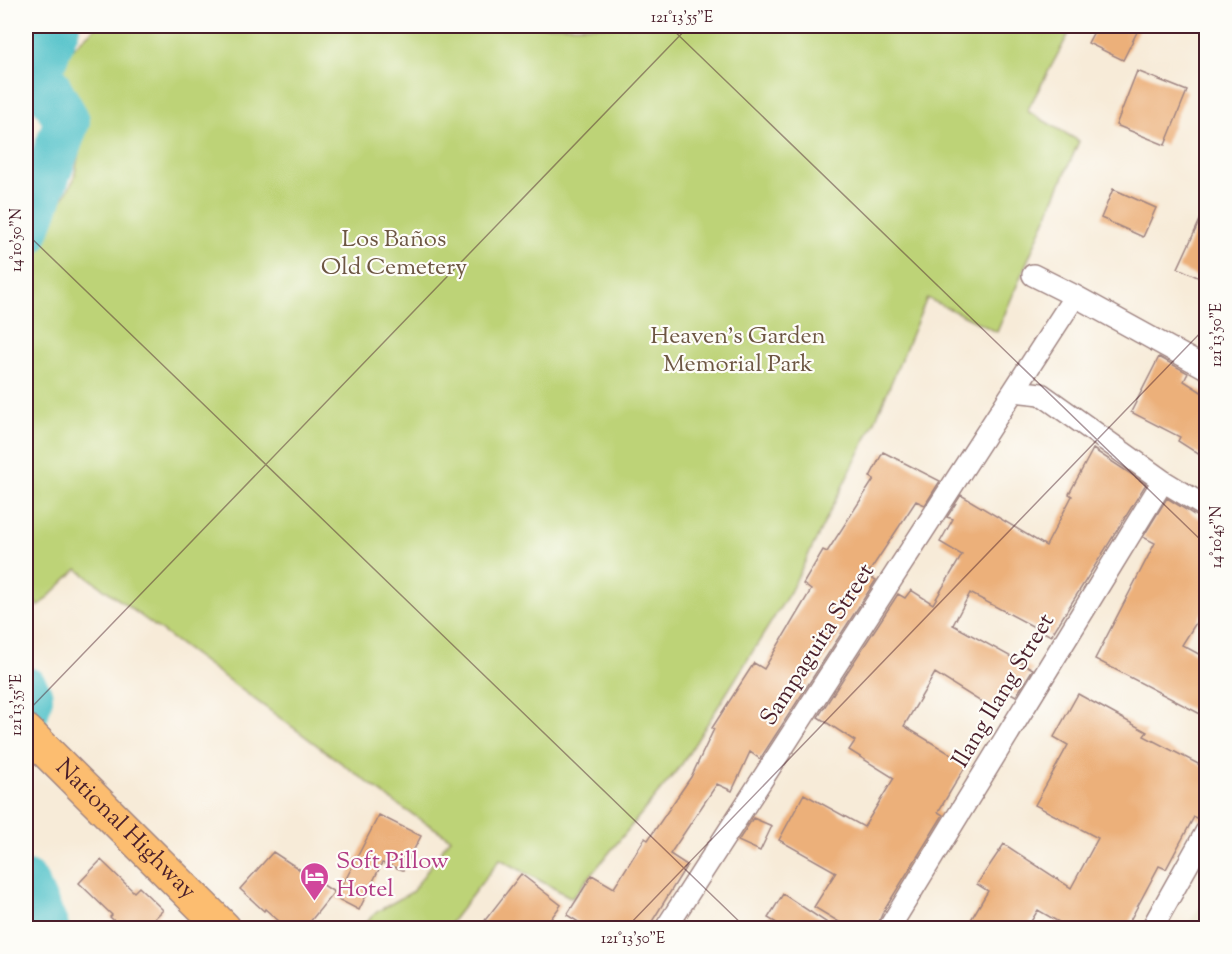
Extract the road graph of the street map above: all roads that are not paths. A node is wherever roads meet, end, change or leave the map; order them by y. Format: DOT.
graph roads {
  1 [pos="1033,276"];
  2 [pos="1075,296"];
  3 [pos="1206,368"];
  4 [pos="1014,391"];
  5 [pos="1163,481"];
  6 [pos="1206,507"];
  7 [pos="26,731"];
  8 [pos="1206,832"];
  9 [pos="224,928"];
  10 [pos="666,928"];
  11 [pos="889,928"];
  12 [pos="1152,928"];
  1 -- 2 [label="street"];
  2 -- 3 [label="street"];
  2 -- 4 [label="street, Sampaguita Street"];
  4 -- 5 [label="street"];
  4 -- 10 [label="street, Sampaguita Street"];
  5 -- 6 [label="street"];
  5 -- 11 [label="street, Ilang Ilang Street"];
  7 -- 9 [label="main road, National Highway"];
  8 -- 12 [label="street"];
}
